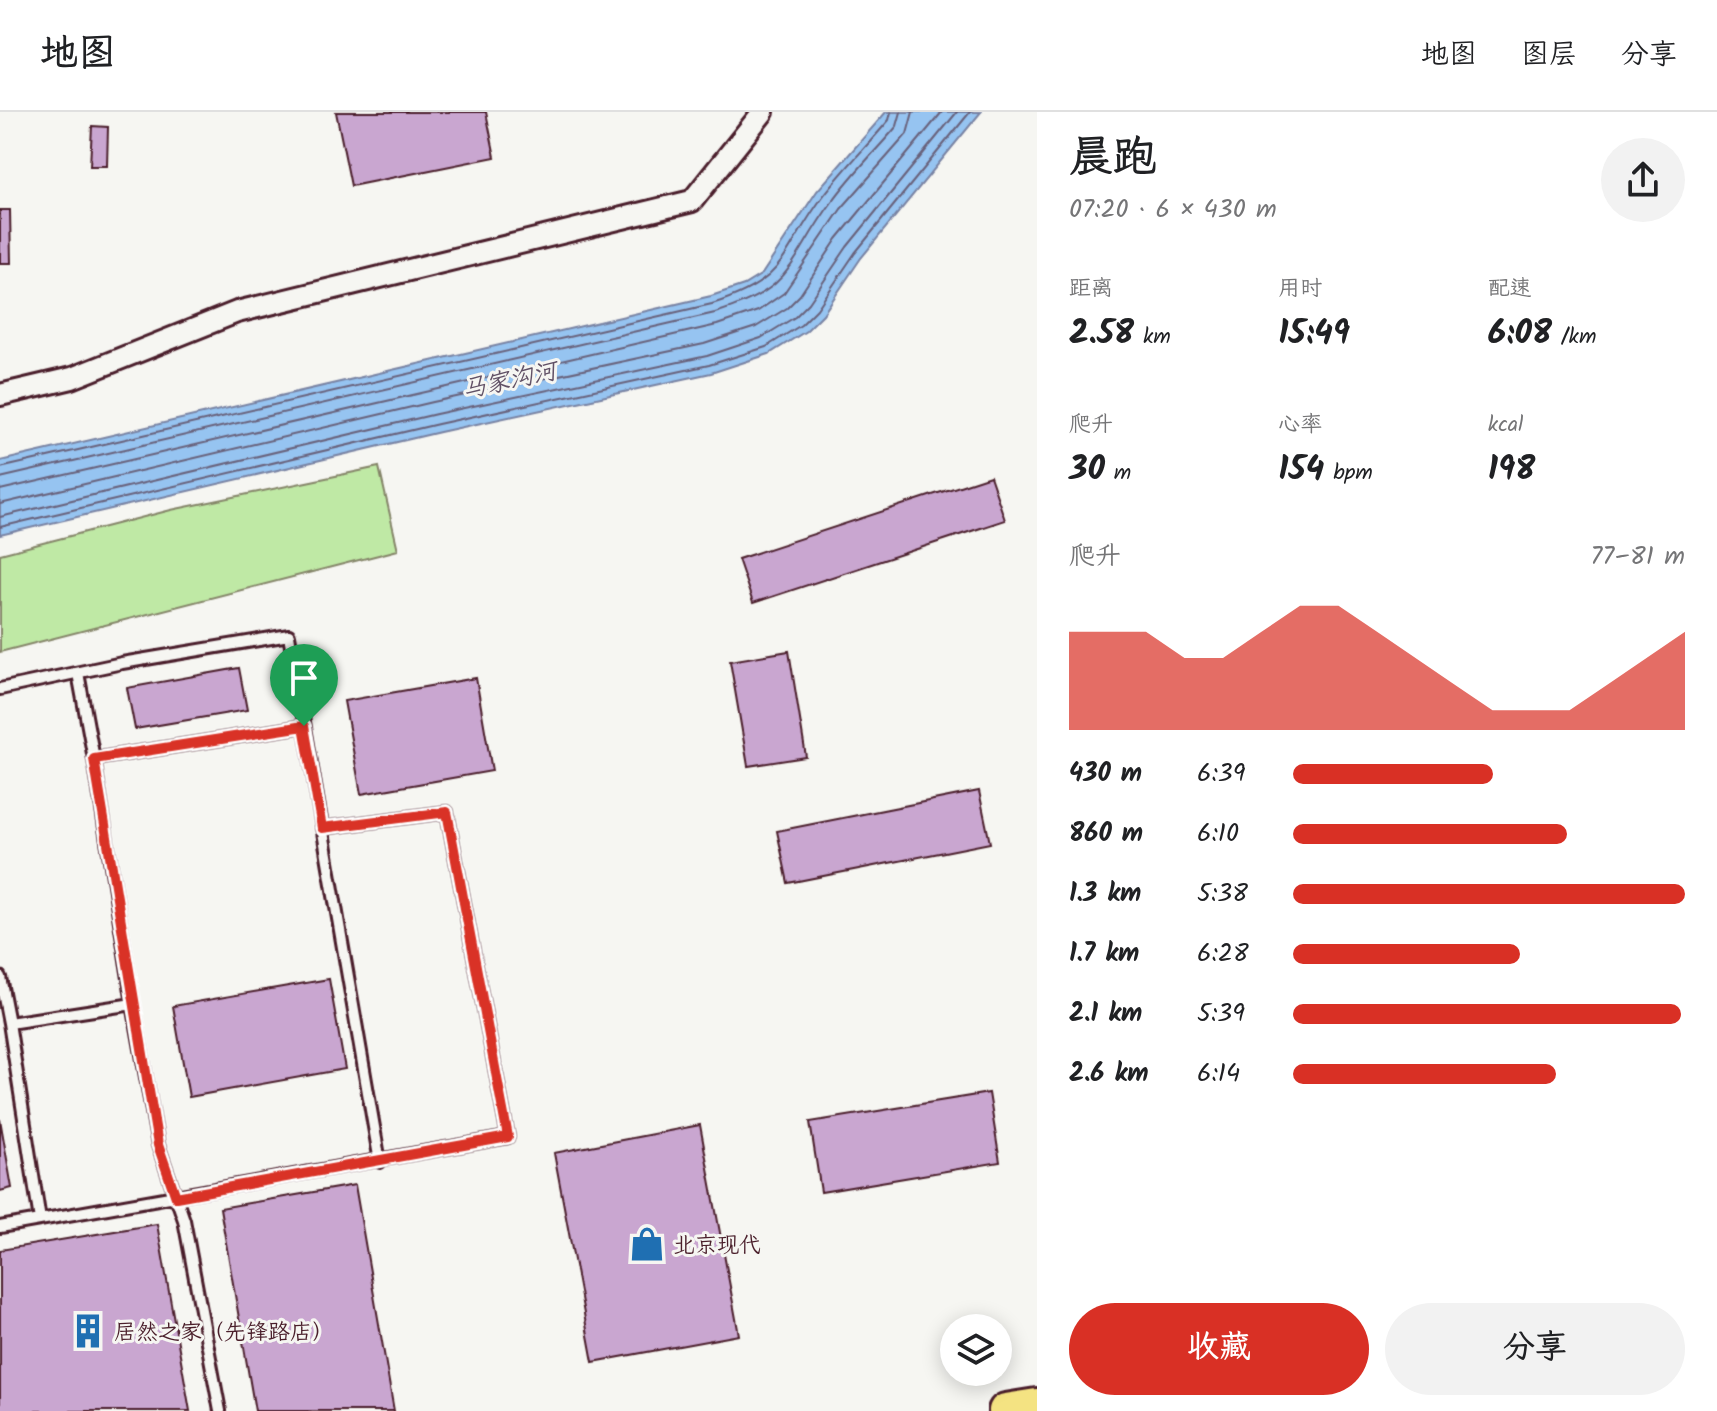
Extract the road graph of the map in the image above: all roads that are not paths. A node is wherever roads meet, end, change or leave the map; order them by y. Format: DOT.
graph roads {
  1 [pos="763,112"];
  2 [pos="0,395"];
  3 [pos="78,673"];
  4 [pos="0,689"];
  5 [pos="304,726"];
  6 [pos="94,759"];
  7 [pos="322,828"];
  8 [pos="0,974"];
  9 [pos="133,1004"];
  10 [pos="9,1023"];
  11 [pos="380,1162"];
  12 [pos="176,1197"];
  13 [pos="40,1220"];
  14 [pos="0,1227"];
  15 [pos="1037,1406"];
  16 [pos="220,1411"];
  17 [pos="1006,1411"];
  1 -- 2 [label="street"];
  3 -- 4 [label="lane"];
  3 -- 5 [label="lane"];
  3 -- 6 [label="lane"];
  5 -- 6 [label="lane"];
  5 -- 7 [label="lane"];
  6 -- 9 [label="lane"];
  7 -- 11 [label="lane"];
  7 -- 11 [label="lane"];
  8 -- 10 [label="lane"];
  9 -- 10 [label="lane"];
  9 -- 12 [label="lane"];
  10 -- 13 [label="lane"];
  11 -- 12 [label="lane"];
  12 -- 13 [label="lane"];
  12 -- 16 [label="lane"];
  13 -- 14 [label="lane"];
  15 -- 17 [label="main road"];
}
